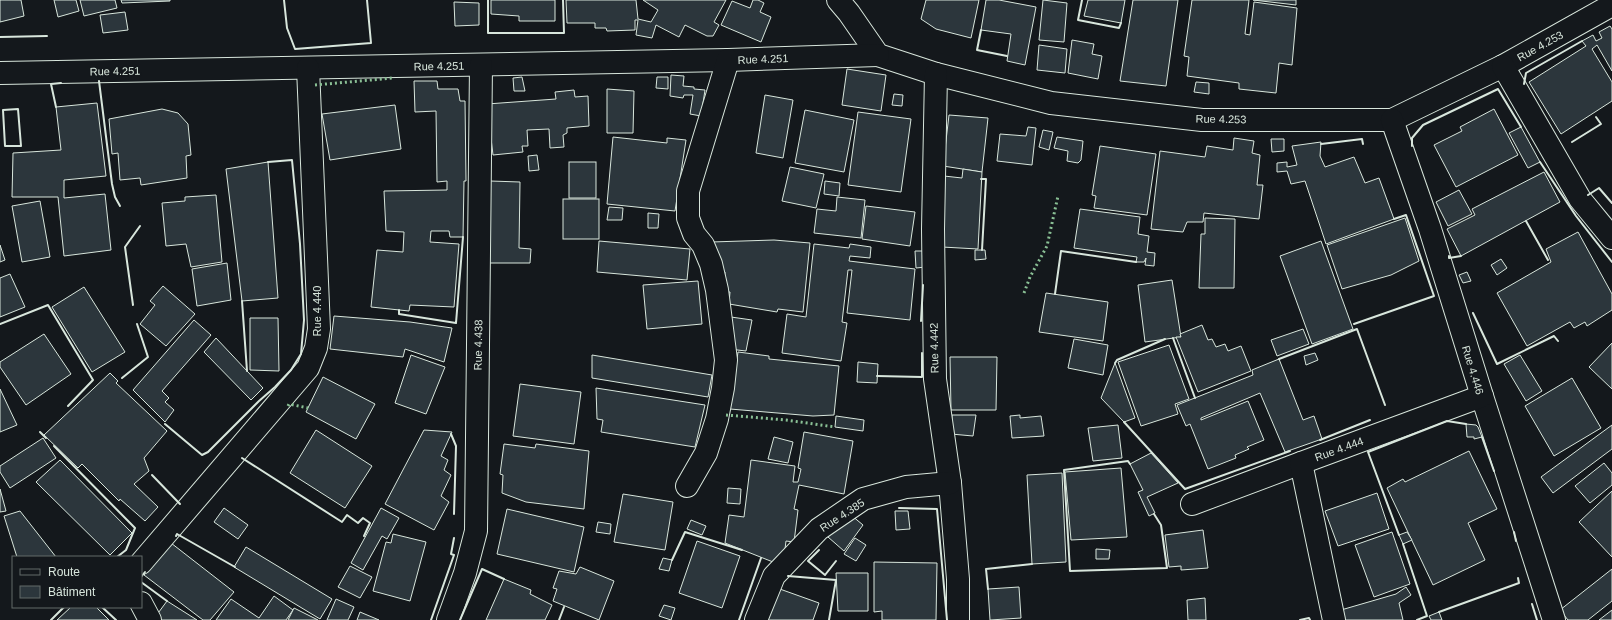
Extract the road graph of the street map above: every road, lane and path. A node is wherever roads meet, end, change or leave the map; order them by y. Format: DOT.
graph roads {
  1 [pos="838,0"];
  2 [pos="1612,5"];
  3 [pos="878,55"];
  4 [pos="728,60"];
  5 [pos="481,65"];
  6 [pos="1504,66"];
  7 [pos="308,68"];
  8 [pos="0,73"];
  9 [pos="936,74"];
  10 [pos="1392,120"];
  11 [pos="1612,238"];
  12 [pos="1482,396"];
  13 [pos="1301,463"];
  14 [pos="950,484"];
  15 [pos="687,486"];
  16 [pos="1192,504"];
  17 [pos="142,562"];
  18 [pos="142,605"];
  19 [pos="150,620"];
  20 [pos="448,620"];
  21 [pos="756,620"];
  22 [pos="958,620"];
  23 [pos="1334,620"];
  24 [pos="1554,620"];
  1 -- 3 [label="street"];
  2 -- 6 [label="street, Rue 4.253"];
  3 -- 4 [label="street, Rue 4.251"];
  3 -- 9 [label="street, Rue 4.253"];
  4 -- 5 [label="street, Rue 4.251"];
  4 -- 15 [label="street"];
  5 -- 7 [label="street, Rue 4.251"];
  5 -- 20 [label="street, Rue 4.438"];
  6 -- 10 [label="street, Rue 4.253"];
  6 -- 11 [label="street"];
  7 -- 8 [label="street, Rue 4.251"];
  7 -- 17 [label="street, Rue 4.440"];
  9 -- 10 [label="street, Rue 4.253"];
  9 -- 14 [label="street, Rue 4.442"];
  10 -- 12 [label="street, Rue 4.446"];
  12 -- 13 [label="street, Rue 4.444"];
  12 -- 24 [label="street, Rue 4.446"];
  13 -- 16 [label="street"];
  13 -- 23 [label="street, Rue 4.444"];
  14 -- 21 [label="street, Rue 4.385"];
  14 -- 22 [label="street, Rue 4.442"];
  18 -- 19 [label="street"];
}
